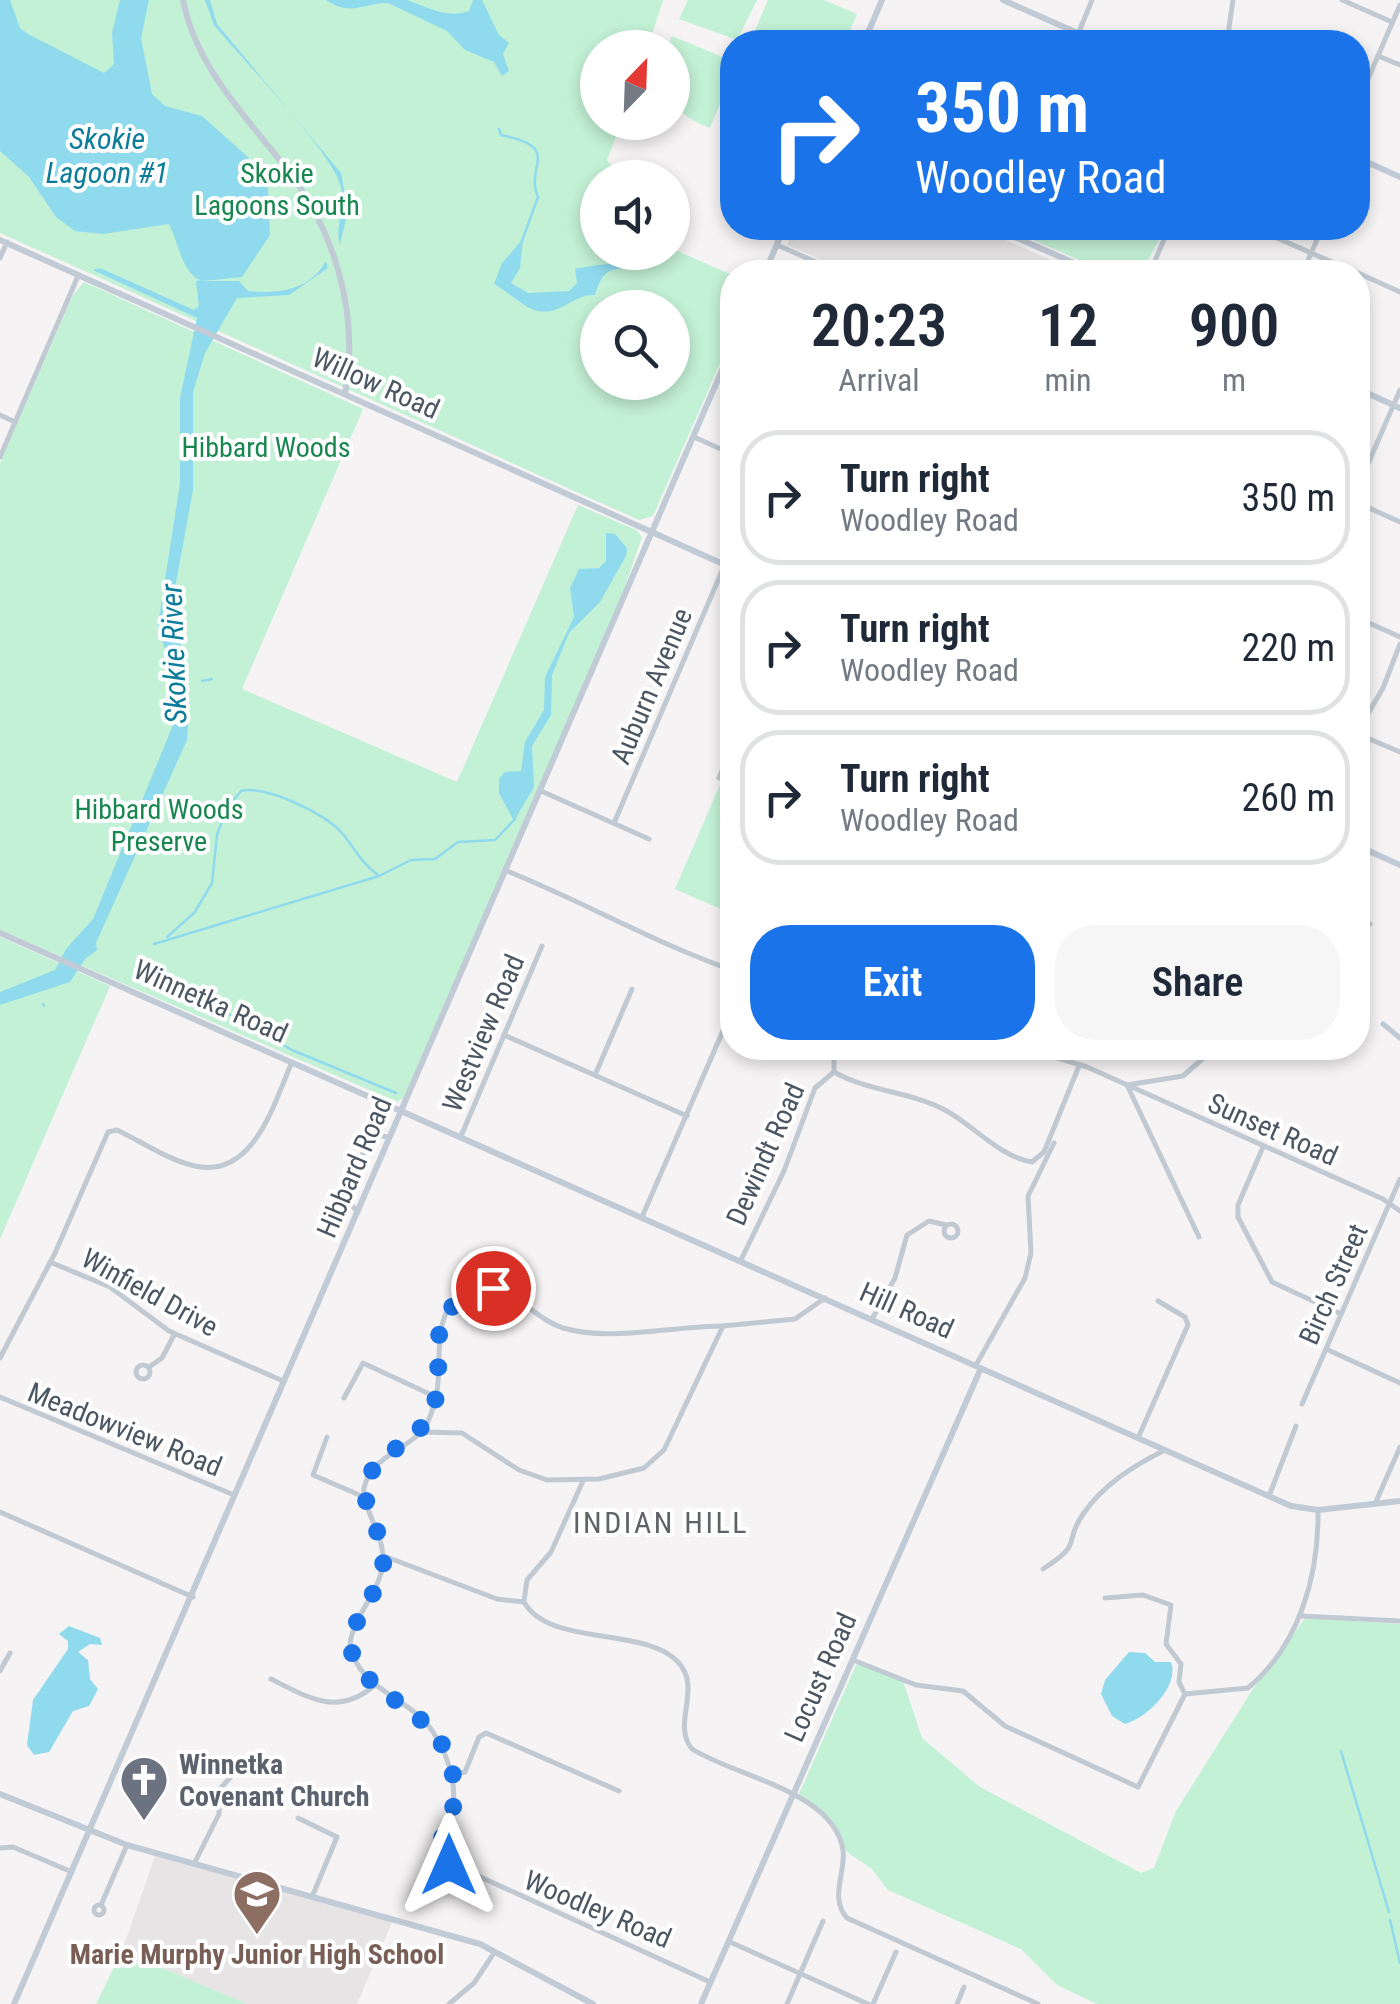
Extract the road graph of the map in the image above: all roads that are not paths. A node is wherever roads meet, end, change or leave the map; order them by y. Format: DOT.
graph roads {
  1 [pos="183,0"];
  2 [pos="882,0"];
  3 [pos="1002,0"];
  4 [pos="1092,0"];
  5 [pos="1234,0"];
  6 [pos="1342,0"];
  7 [pos="1400,5"];
  8 [pos="1392,22"];
  9 [pos="869,30"];
  10 [pos="1069,30"];
  11 [pos="1080,30"];
  12 [pos="1229,30"];
  13 [pos="1378,56"];
  14 [pos="1400,65"];
  15 [pos="1370,74"];
  16 [pos="1370,163"];
  17 [pos="1400,177"];
  18 [pos="779,240"];
  19 [pos="1022,240"];
  20 [pos="1281,240"];
  21 [pos="1317,240"];
  22 [pos="3,241"];
  23 [pos="777,245"];
  24 [pos="1311,253"];
  25 [pos="0,258"];
  26 [pos="770,260"];
  27 [pos="811,260"];
  28 [pos="1067,260"];
  29 [pos="1308,260"];
  30 [pos="1327,260"];
  31 [pos="79,275"];
  32 [pos="1370,279"];
  33 [pos="1400,292"];
  34 [pos="720,375"];
  35 [pos="1400,390"];
  36 [pos="345,394"];
  37 [pos="1370,395"];
  38 [pos="1397,407"];
  39 [pos="0,415"];
  40 [pos="15,422"];
  41 [pos="694,437"];
  42 [pos="720,449"];
  43 [pos="0,456"];
  44 [pos="1370,463"];
  45 [pos="1370,508"];
  46 [pos="1400,522"];
  47 [pos="653,532"];
  48 [pos="720,562"];
  49 [pos="720,586"];
  50 [pos="1370,624"];
  51 [pos="1400,640"];
  52 [pos="1370,711"];
  53 [pos="1370,738"];
  54 [pos="1400,752"];
  55 [pos="541,791"];
  56 [pos="614,823"];
  57 [pos="650,839"];
  58 [pos="1370,851"];
  59 [pos="1400,865"];
  60 [pos="507,872"];
  61 [pos="0,933"];
  62 [pos="542,946"];
  63 [pos="720,966"];
  64 [pos="632,989"];
  65 [pos="1383,1024"];
  66 [pos="504,1035"];
  67 [pos="720,1038"];
  68 [pos="1400,1038"];
  69 [pos="834,1060"];
  70 [pos="1060,1060"];
  71 [pos="1201,1060"];
  72 [pos="292,1062"];
  73 [pos="1078,1066"];
  74 [pos="834,1072"];
  75 [pos="596,1076"];
  76 [pos="1127,1086"];
  77 [pos="404,1110"];
  78 [pos="686,1116"];
  79 [pos="461,1136"];
  80 [pos="391,1138"];
  81 [pos="1054,1144"];
  82 [pos="1264,1146"];
  83 [pos="1400,1179"];
  84 [pos="1389,1204"];
  85 [pos="1400,1212"];
  86 [pos="359,1213"];
  87 [pos="642,1217"];
  88 [pos="946,1224"];
  89 [pos="1199,1238"];
  90 [pos="741,1260"];
  91 [pos="50,1262"];
  92 [pos="824,1298"];
  93 [pos="1158,1301"];
  94 [pos="1341,1314"];
  95 [pos="872,1319"];
  96 [pos="722,1326"];
  97 [pos="175,1334"];
  98 [pos="1326,1349"];
  99 [pos="0,1358"];
  100 [pos="978,1366"];
  101 [pos="149,1367"];
  102 [pos="286,1382"];
  103 [pos="1400,1382"];
  104 [pos="0,1397"];
  105 [pos="436,1397"];
  106 [pos="344,1398"];
  107 [pos="1302,1404"];
  108 [pos="1296,1426"];
  109 [pos="422,1432"];
  110 [pos="327,1437"];
  111 [pos="1138,1438"];
  112 [pos="1400,1446"];
  113 [pos="1165,1450"];
  114 [pos="583,1481"];
  115 [pos="236,1496"];
  116 [pos="364,1496"];
  117 [pos="1269,1496"];
  118 [pos="1400,1501"];
  119 [pos="1375,1504"];
  120 [pos="1318,1510"];
  121 [pos="0,1512"];
  122 [pos="383,1556"];
  123 [pos="1043,1570"];
  124 [pos="193,1598"];
  125 [pos="1105,1598"];
  126 [pos="524,1602"];
  127 [pos="1300,1616"];
  128 [pos="1400,1621"];
  129 [pos="10,1653"];
  130 [pos="852,1660"];
  131 [pos="0,1671"];
  132 [pos="272,1678"];
  133 [pos="375,1684"];
  134 [pos="1184,1694"];
  135 [pos="236,1770"];
  136 [pos="452,1775"];
  137 [pos="619,1790"];
  138 [pos="0,1794"];
  139 [pos="793,1795"];
  140 [pos="298,1818"];
  141 [pos="89,1833"];
  142 [pos="127,1845"];
  143 [pos="0,1848"];
  144 [pos="194,1864"];
  145 [pos="72,1872"];
  146 [pos="312,1897"];
  147 [pos="101,1905"];
  148 [pos="823,1921"];
  149 [pos="729,1941"];
  150 [pos="495,1950"];
  151 [pos="896,1952"];
  152 [pos="800,1974"];
  153 [pos="711,1982"];
  154 [pos="964,1988"];
  155 [pos="14,2004"];
  156 [pos="449,2004"];
  157 [pos="593,2004"];
  158 [pos="701,2004"];
  159 [pos="787,2004"];
  160 [pos="871,2004"];
  161 [pos="957,2004"];
  162 [pos="1038,2004"];
  1 -- 36 [label="street"];
  2 -- 9 [label="street"];
  3 -- 10 [label="street"];
  4 -- 11 [label="street"];
  5 -- 12 [label="street"];
  6 -- 8 [label="street"];
  7 -- 8 [label="street"];
  8 -- 13 [label="street"];
  13 -- 14 [label="street"];
  13 -- 15 [label="street"];
  16 -- 17 [label="street"];
  18 -- 23 [label="street"];
  19 -- 28 [label="street"];
  20 -- 24 [label="street"];
  21 -- 24 [label="street"];
  22 -- 25 [label="street"];
  22 -- 31 [label="street, Willow Road"];
  23 -- 26 [label="street"];
  23 -- 27 [label="street"];
  24 -- 29 [label="street"];
  24 -- 30 [label="street"];
  31 -- 36 [label="street, Willow Road"];
  31 -- 40 [label="street"];
  32 -- 33 [label="street"];
  34 -- 41 [label="street, Hibbard Road"];
  35 -- 38 [label="street"];
  36 -- 47 [label="street, Willow Road"];
  37 -- 38 [label="street"];
  38 -- 44 [label="street"];
  39 -- 40 [label="street"];
  40 -- 43 [label="street"];
  41 -- 42 [label="street"];
  41 -- 47 [label="street, Hibbard Road"];
  45 -- 46 [label="street"];
  47 -- 48 [label="street, Willow Road"];
  47 -- 55 [label="street, Hibbard Road"];
  49 -- 56 [label="street, Auburn Avenue"];
  50 -- 51 [label="street"];
  51 -- 52 [label="street"];
  53 -- 54 [label="street"];
  55 -- 56 [label="street"];
  55 -- 60 [label="street, Hibbard Road"];
  56 -- 57 [label="street"];
  58 -- 59 [label="street"];
  60 -- 63 [label="street"];
  60 -- 77 [label="street, Hibbard Road"];
  61 -- 72 [label="street, Winnetka Road"];
  62 -- 66 [label="street, Westview Road"];
  64 -- 75 [label="street"];
  65 -- 68 [label="street"];
  66 -- 75 [label="street"];
  66 -- 79 [label="street, Westview Road"];
  67 -- 78 [label="street"];
  69 -- 74 [label="street, Dewindt Road"];
  70 -- 73 [label="street, Sunset Road"];
  71 -- 76 [label="street"];
  72 -- 77 [label="street, Winnetka Road"];
  72 -- 91 [label="street, Meadowview Road"];
  73 -- 74 [label="street, Dewindt Road"];
  73 -- 76 [label="street, Sunset Road"];
  74 -- 90 [label="street, Dewindt Road"];
  75 -- 78 [label="street"];
  76 -- 82 [label="street, Sunset Road"];
  76 -- 89 [label="street"];
  77 -- 79 [label="street, Hill Road"];
  77 -- 80 [label="street, Hibbard Road"];
  78 -- 87 [label="street"];
  79 -- 87 [label="street, Hill Road"];
  80 -- 86 [label="street, Hibbard Road"];
  80 -- 86 [label="street"];
  81 -- 100 [label="street"];
  82 -- 84 [label="street, Sunset Road"];
  82 -- 94 [label="street"];
  83 -- 84 [label="street, Birch Street"];
  84 -- 85 [label="street, Sunset Road"];
  84 -- 94 [label="street, Birch Street"];
  86 -- 102 [label="street, Hibbard Road"];
  87 -- 90 [label="street, Hill Road"];
  88 -- 95 [label="street"];
  90 -- 92 [label="street, Hill Road"];
  91 -- 97 [label="street, Winfield Drive"];
  91 -- 99 [label="street, Meadowview Road"];
  92 -- 95 [label="street, Hill Road"];
  92 -- 96 [label="street"];
  93 -- 111 [label="street"];
  94 -- 98 [label="street, Birch Street"];
  95 -- 100 [label="street, Hill Road"];
  96 -- 105 [label="street"];
  96 -- 114 [label="street"];
  97 -- 101 [label="street"];
  97 -- 102 [label="street, Winfield Drive"];
  98 -- 103 [label="street"];
  98 -- 107 [label="street, Birch Street"];
  100 -- 111 [label="street, Hill Road"];
  100 -- 130 [label="street, Locust Road"];
  102 -- 115 [label="street, Hibbard Road"];
  104 -- 115 [label="street, Meadowview Road"];
  105 -- 106 [label="street"];
  105 -- 109 [label="street"];
  108 -- 117 [label="street"];
  109 -- 114 [label="street"];
  109 -- 116 [label="street"];
  110 -- 116 [label="street"];
  111 -- 113 [label="street, Hill Road"];
  112 -- 119 [label="street"];
  113 -- 117 [label="street, Hill Road"];
  113 -- 123 [label="street"];
  114 -- 126 [label="street"];
  115 -- 124 [label="street, Hibbard Road"];
  116 -- 122 [label="street"];
  117 -- 120 [label="street, Hill Road"];
  118 -- 119 [label="street, Hill Road"];
  119 -- 120 [label="street, Hill Road"];
  120 -- 127 [label="street"];
  121 -- 124 [label="street"];
  122 -- 126 [label="street"];
  122 -- 133 [label="street"];
  124 -- 141 [label="street, Hibbard Road"];
  125 -- 134 [label="street"];
  126 -- 139 [label="street"];
  127 -- 128 [label="street"];
  127 -- 134 [label="street"];
  129 -- 131 [label="street"];
  130 -- 134 [label="street"];
  130 -- 139 [label="street, Locust Road"];
  132 -- 133 [label="street"];
  133 -- 136 [label="street"];
  135 -- 144 [label="street"];
  136 -- 137 [label="street"];
  136 -- 153 [label="street, Woodley Road"];
  138 -- 141 [label="street"];
  139 -- 149 [label="street, Locust Road"];
  139 -- 162 [label="street"];
  140 -- 146 [label="street"];
  141 -- 142 [label="street"];
  141 -- 145 [label="street, Hibbard Road"];
  142 -- 144 [label="street"];
  142 -- 147 [label="street"];
  143 -- 145 [label="street"];
  144 -- 146 [label="street"];
  145 -- 155 [label="street, Hibbard Road"];
  146 -- 150 [label="street"];
  148 -- 152 [label="street"];
  149 -- 152 [label="street"];
  149 -- 153 [label="street, Locust Road"];
  150 -- 156 [label="street"];
  150 -- 157 [label="street"];
  151 -- 160 [label="street"];
  152 -- 159 [label="street"];
  152 -- 160 [label="street"];
  153 -- 158 [label="street, Locust Road"];
  154 -- 161 [label="street"];
}
